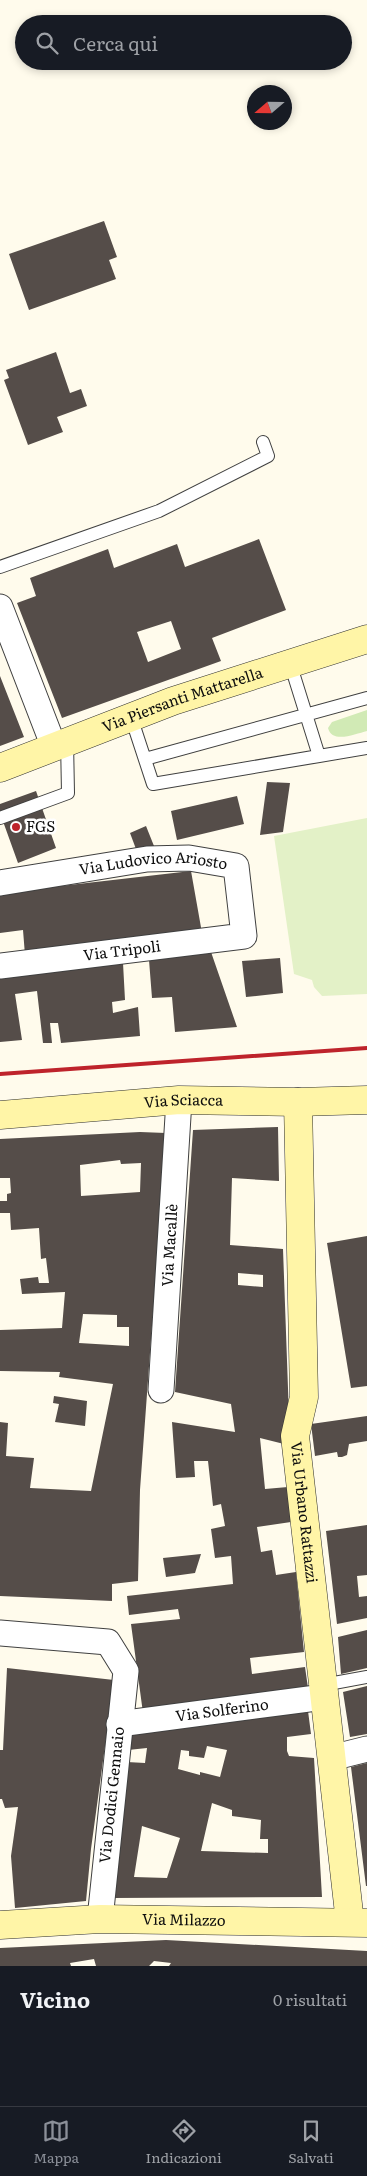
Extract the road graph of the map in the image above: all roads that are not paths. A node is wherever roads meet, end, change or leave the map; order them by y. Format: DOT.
graph roads {
  1 [pos="263,442"];
  2 [pos="0,567"];
  3 [pos="0,607"];
  4 [pos="367,639"];
  5 [pos="290,663"];
  6 [pos="367,698"];
  7 [pos="305,713"];
  8 [pos="131,717"];
  9 [pos="61,744"];
  10 [pos="367,748"];
  11 [pos="319,756"];
  12 [pos="145,759"];
  13 [pos="0,768"];
  14 [pos="0,818"];
  15 [pos="0,883"];
  16 [pos="244,936"];
  17 [pos="0,966"];
  18 [pos="179,1100"];
  19 [pos="367,1100"];
  20 [pos="298,1102"];
  21 [pos="0,1115"];
  22 [pos="161,1390"];
  23 [pos="0,1632"];
  24 [pos="367,1677"];
  25 [pos="324,1691"];
  26 [pos="119,1724"];
  27 [pos="367,1749"];
  28 [pos="331,1758"];
  29 [pos="100,1919"];
  30 [pos="359,1922"];
  31 [pos="0,1925"];
  1 -- 2 [label="lane"];
  3 -- 9 [label="street"];
  4 -- 5 [label="street, Via Piersanti Mattarella"];
  5 -- 7 [label="lane"];
  5 -- 8 [label="street, Via Piersanti Mattarella"];
  6 -- 7 [label="lane"];
  7 -- 11 [label="lane"];
  7 -- 12 [label="lane"];
  8 -- 9 [label="street, Via Piersanti Mattarella"];
  8 -- 12 [label="lane"];
  9 -- 13 [label="street, Via Piersanti Mattarella"];
  9 -- 14 [label="lane"];
  10 -- 11 [label="lane"];
  11 -- 12 [label="lane"];
  15 -- 16 [label="street, Via Ludovico Ariosto"];
  16 -- 17 [label="street, Via Tripoli"];
  18 -- 20 [label="street, Via Sciacca"];
  18 -- 21 [label="street, Via Sciacca"];
  18 -- 22 [label="street, Via Macallè"];
  19 -- 20 [label="street, Via Sciacca"];
  20 -- 25 [label="street, Via Urbano Rattazzi"];
  23 -- 26 [label="street, Via Dodici Gennaio"];
  24 -- 25 [label="lane"];
  25 -- 26 [label="street, Via Solferino"];
  25 -- 28 [label="street, Via Urbano Rattazzi"];
  26 -- 29 [label="street, Via Dodici Gennaio"];
  27 -- 28 [label="street"];
  28 -- 30 [label="street, Via Urbano Rattazzi"];
  29 -- 30 [label="street, Via Milazzo"];
  29 -- 31 [label="street, Via Milazzo"];
}
